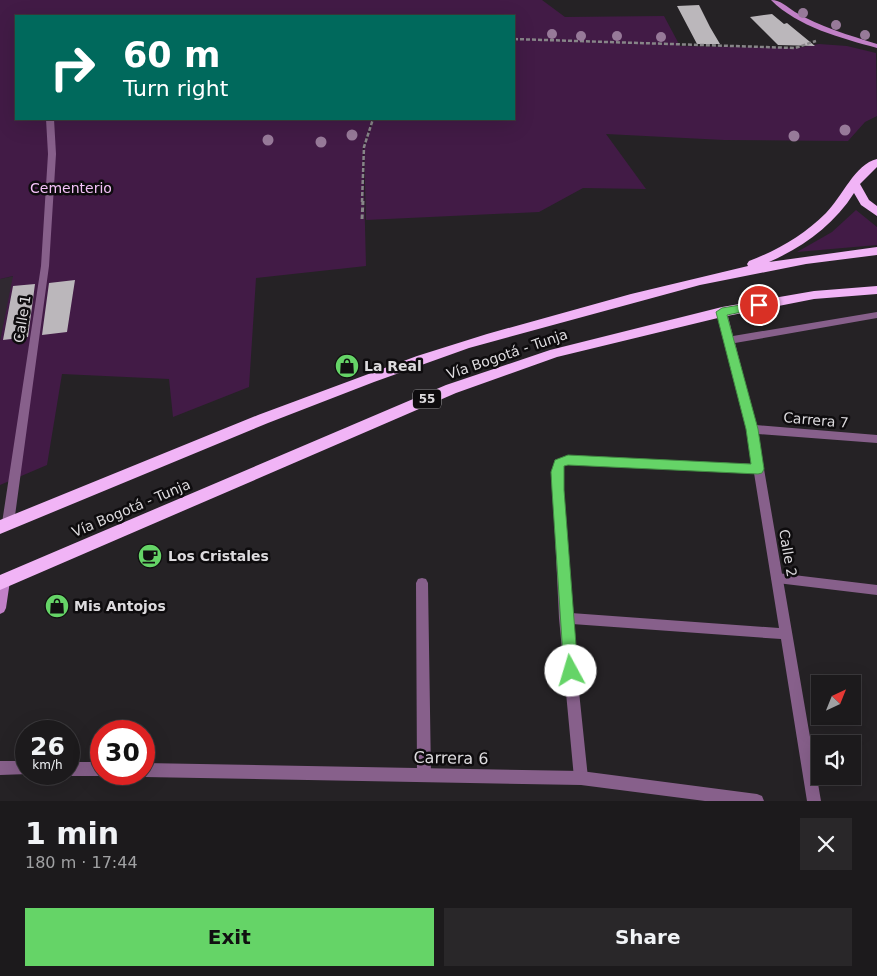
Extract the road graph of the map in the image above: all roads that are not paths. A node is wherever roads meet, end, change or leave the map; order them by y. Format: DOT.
graph roads {
  1 [pos="774,0"];
  2 [pos="877,46"];
  3 [pos="50,120"];
  4 [pos="877,162"];
  5 [pos="854,182"];
  6 [pos="877,212"];
  7 [pos="877,251"];
  8 [pos="717,277"];
  9 [pos="877,290"];
  10 [pos="722,312"];
  11 [pos="877,314"];
  12 [pos="728,340"];
  13 [pos="752,429"];
  14 [pos="877,439"];
  15 [pos="758,469"];
  16 [pos="4,525"];
  17 [pos="777,578"];
  18 [pos="2,582"];
  19 [pos="422,583"];
  20 [pos="877,590"];
  21 [pos="0,608"];
  22 [pos="565,618"];
  23 [pos="786,634"];
  24 [pos="0,768"];
  25 [pos="15,768"];
  26 [pos="155,770"];
  27 [pos="424,775"];
  28 [pos="581,778"];
  29 [pos="757,801"];
  30 [pos="814,801"];
  1 -- 2 [label="main road"];
  3 -- 16 [label="street, Calle 1"];
  4 -- 5 [label="highway"];
  5 -- 6 [label="highway"];
  5 -- 8 [label="highway"];
  7 -- 8 [label="highway, Vía Bogotá - Tunja"];
  8 -- 16 [label="highway, Vía Bogotá - Tunja"];
  9 -- 10 [label="highway, Vía Bogotá - Tunja / 55"];
  10 -- 12 [label="street, Calle 2"];
  10 -- 18 [label="highway, Vía Bogotá - Tunja / 55"];
  11 -- 12 [label="street"];
  12 -- 13 [label="street, Calle 2"];
  13 -- 14 [label="street, Carrera 7"];
  13 -- 15 [label="street, Calle 2"];
  15 -- 17 [label="street, Calle 2"];
  15 -- 22 [label="street"];
  17 -- 20 [label="street"];
  17 -- 23 [label="street, Calle 2"];
  18 -- 21 [label="main road"];
  19 -- 27 [label="street"];
  22 -- 23 [label="street"];
  22 -- 28 [label="street"];
  23 -- 30 [label="street, Calle 2"];
  24 -- 25 [label="street"];
  26 -- 27 [label="street, Carrera 6"];
  27 -- 28 [label="street, Carrera 6"];
  28 -- 29 [label="street, Carrera 6"];
}
